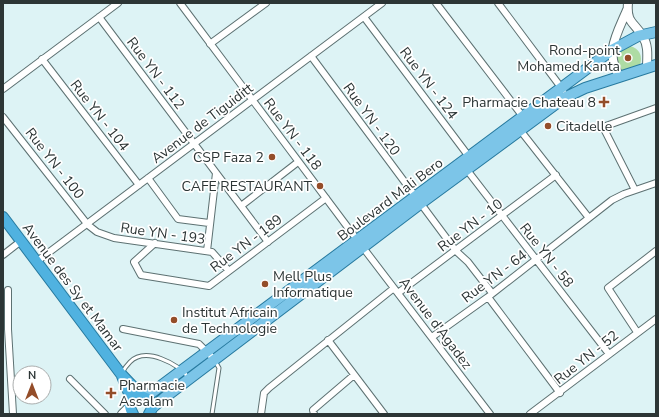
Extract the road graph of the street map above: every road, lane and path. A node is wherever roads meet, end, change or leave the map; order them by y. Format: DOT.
graph roads {
  1 [pos="118,3"];
  2 [pos="180,3"];
  3 [pos="266,3"];
  4 [pos="382,3"];
  5 [pos="436,3"];
  6 [pos="498,3"];
  7 [pos="628,7"];
  8 [pos="99,17"];
  9 [pos="364,17"];
  10 [pos="656,32"];
  11 [pos="642,34"];
  12 [pos="210,44"];
  13 [pos="612,50"];
  14 [pos="311,56"];
  15 [pos="42,59"];
  16 [pos="652,67"];
  17 [pos="620,77"];
  18 [pos="560,87"];
  19 [pos="3,89"];
  20 [pos="567,96"];
  21 [pos="252,99"];
  22 [pos="656,108"];
  23 [pos="3,117"];
  24 [pos="523,123"];
  25 [pos="194,144"];
  26 [pos="298,162"];
  27 [pos="470,163"];
  28 [pos="216,172"];
  29 [pos="556,175"];
  30 [pos="148,178"];
  31 [pos="656,183"];
  32 [pos="139,185"];
  33 [pos="635,190"];
  34 [pos="326,198"];
  35 [pos="417,200"];
  36 [pos="241,206"];
  37 [pos="502,216"];
  38 [pos="3,217"];
  39 [pos="590,218"];
  40 [pos="209,223"];
  41 [pos="88,225"];
  42 [pos="21,241"];
  43 [pos="268,242"];
  44 [pos="155,244"];
  45 [pos="360,244"];
  46 [pos="207,251"];
  47 [pos="456,251"];
  48 [pos="656,251"];
  49 [pos="3,256"];
  50 [pos="536,259"];
  51 [pos="36,262"];
  52 [pos="229,271"];
  53 [pos="8,290"];
  54 [pos="396,290"];
  55 [pos="490,295"];
  56 [pos="656,318"];
  57 [pos="124,329"];
  58 [pos="637,332"];
  59 [pos="432,337"];
  60 [pos="328,340"];
  61 [pos="608,354"];
  62 [pos="211,356"];
  63 [pos="121,374"];
  64 [pos="186,374"];
  65 [pos="354,375"];
  66 [pos="70,380"];
  67 [pos="560,393"];
  68 [pos="144,397"];
  69 [pos="132,407"];
  70 [pos="152,412"];
  71 [pos="14,414"];
  72 [pos="105,414"];
  73 [pos="122,414"];
  74 [pos="212,414"];
  75 [pos="261,414"];
  76 [pos="314,414"];
  77 [pos="384,414"];
  78 [pos="490,414"];
  79 [pos="530,414"];
  1 -- 8 [label="street"];
  2 -- 12 [label="street, Rue YN - 118"];
  3 -- 12 [label="street"];
  4 -- 9 [label="street, Avenue de Tiguiditt"];
  5 -- 24 [label="street"];
  6 -- 18 [label="street"];
  7 -- 11 [label="street"];
  7 -- 13 [label="street"];
  8 -- 15 [label="street"];
  8 -- 25 [label="street, Rue YN - 112"];
  9 -- 14 [label="street, Avenue de Tiguiditt"];
  9 -- 27 [label="street, Rue YN - 124"];
  10 -- 11 [label="main road, Boulevard Mali Bero"];
  11 -- 13 [label="main road, Boulevard Mali Bero"];
  11 -- 16 [label="street"];
  12 -- 21 [label="street, Rue YN - 118"];
  13 -- 17 [label="street"];
  13 -- 18 [label="main road, Boulevard Mali Bero"];
  14 -- 21 [label="street, Avenue de Tiguiditt"];
  14 -- 35 [label="street, Rue YN - 120"];
  15 -- 19 [label="street"];
  15 -- 32 [label="street, Rue YN - 104"];
  16 -- 17 [label="main road, Boulevard Mali Bero"];
  17 -- 20 [label="main road, Boulevard Mali Bero"];
  18 -- 20 [label="street"];
  18 -- 24 [label="main road, Boulevard Mali Bero"];
  20 -- 24 [label="main road, Boulevard Mali Bero"];
  21 -- 25 [label="street, Avenue de Tiguiditt"];
  21 -- 26 [label="street, Rue YN - 118"];
  22 -- 33 [label="street"];
  23 -- 41 [label="street, Rue YN - 100"];
  24 -- 27 [label="main road, Boulevard Mali Bero"];
  24 -- 27 [label="main road, Boulevard Mali Bero"];
  24 -- 29 [label="street"];
  25 -- 28 [label="street, Rue YN - 112"];
  25 -- 30 [label="street, Avenue de Tiguiditt"];
  26 -- 34 [label="street, Rue YN - 118"];
  26 -- 36 [label="street"];
  27 -- 35 [label="main road, Boulevard Mali Bero"];
  27 -- 37 [label="street, Rue YN - 58"];
  28 -- 36 [label="street, Rue YN - 112"];
  28 -- 40 [label="street"];
  29 -- 37 [label="street, Rue YN - 10"];
  29 -- 39 [label="street"];
  30 -- 32 [label="street, Avenue de Tiguiditt"];
  30 -- 40 [label="street"];
  31 -- 33 [label="street, Rue YN - 64"];
  32 -- 41 [label="street, Avenue de Tiguiditt"];
  33 -- 39 [label="street, Rue YN - 64"];
  34 -- 43 [label="street, Rue YN - 189"];
  34 -- 45 [label="street, Rue YN - 118"];
  35 -- 45 [label="main road, Boulevard Mali Bero"];
  35 -- 47 [label="street, Rue YN - 120"];
  36 -- 43 [label="street, Rue YN - 112"];
  37 -- 47 [label="street, Rue YN - 10"];
  37 -- 50 [label="street, Rue YN - 58"];
  38 -- 42 [label="highway, Avenue des Sy et Mamar"];
  39 -- 50 [label="street, Rue YN - 64"];
  40 -- 46 [label="street"];
  41 -- 44 [label="street, Rue YN - 193"];
  41 -- 51 [label="street, Avenue de Tiguiditt"];
  42 -- 49 [label="street"];
  42 -- 51 [label="highway, Avenue des Sy et Mamar"];
  43 -- 52 [label="street, Rue YN - 189"];
  44 -- 46 [label="street, Rue YN - 193"];
  44 -- 52 [label="street, Rue YN - 189"];
  45 -- 54 [label="street, Avenue d'Agadez"];
  45 -- 62 [label="main road, Boulevard Mali Bero"];
  46 -- 52 [label="street, Rue YN - 193"];
  47 -- 54 [label="street, Rue YN - 10"];
  47 -- 55 [label="street, Rue YN - 120"];
  48 -- 58 [label="street"];
  50 -- 55 [label="street, Rue YN - 64"];
  50 -- 61 [label="street, Rue YN - 58"];
  51 -- 63 [label="highway, Avenue des Sy et Mamar"];
  53 -- 71 [label="street"];
  54 -- 59 [label="street, Avenue d'Agadez"];
  54 -- 60 [label="street, Rue YN - 10"];
  55 -- 59 [label="street, Rue YN - 64"];
  55 -- 67 [label="street, Rue YN - 120"];
  56 -- 58 [label="street, Rue YN - 52"];
  57 -- 62 [label="street"];
  58 -- 61 [label="street, Rue YN - 52"];
  59 -- 78 [label="street, Avenue d'Agadez"];
  60 -- 65 [label="street"];
  60 -- 75 [label="street, Rue YN - 10"];
  61 -- 67 [label="street, Rue YN - 52"];
  62 -- 64 [label="main road, Boulevard Mali Bero"];
  62 -- 74 [label="lane"];
  63 -- 64 [label="lane"];
  63 -- 68 [label="highway, Avenue des Sy et Mamar"];
  63 -- 69 [label="highway, Avenue des Sy et Mamar"];
  64 -- 68 [label="main road, Boulevard Mali Bero"];
  64 -- 70 [label="main road, Boulevard Mali Bero"];
  65 -- 76 [label="street"];
  65 -- 77 [label="street"];
  66 -- 72 [label="street"];
  67 -- 79 [label="street, Rue YN - 52"];
  68 -- 69 [label="highway"];
  68 -- 70 [label="highway, Avenue des Sy et Mamar"];
  69 -- 73 [label="street"];
}
